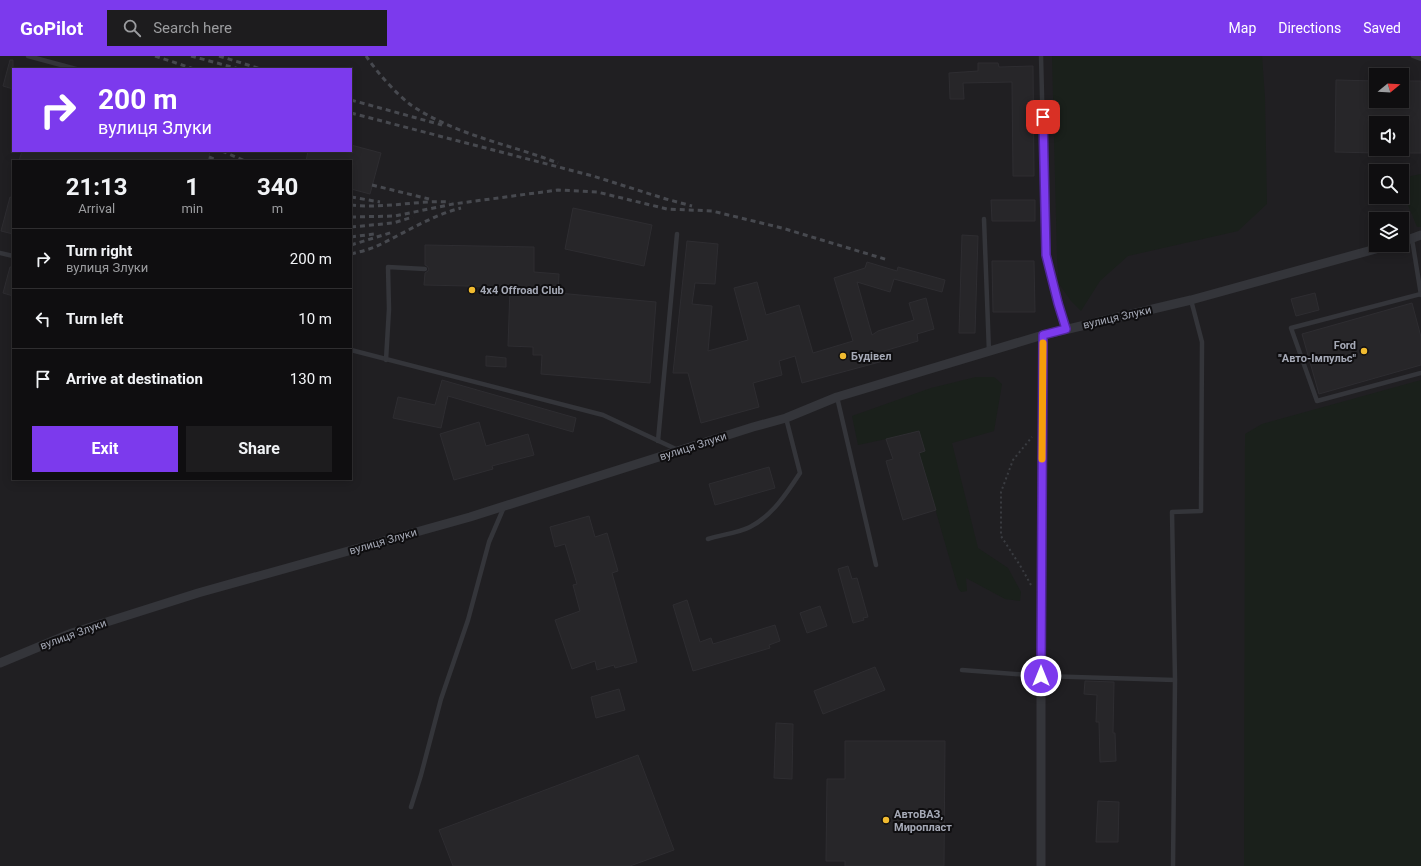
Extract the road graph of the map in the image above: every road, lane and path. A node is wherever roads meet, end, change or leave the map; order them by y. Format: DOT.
graph roads {
  1 [pos="28,56"];
  2 [pos="1041,56"];
  3 [pos="1413,56"];
  4 [pos="1421,59"];
  5 [pos="72,68"];
  6 [pos="984,219"];
  7 [pos="677,234"];
  8 [pos="1421,235"];
  9 [pos="1412,239"];
  10 [pos="1409,240"];
  11 [pos="1369,251"];
  12 [pos="0,253"];
  13 [pos="12,256"];
  14 [pos="425,269"];
  15 [pos="1421,295"];
  16 [pos="1191,300"];
  17 [pos="1066,329"];
  18 [pos="1043,335"];
  19 [pos="352,350"];
  20 [pos="989,352"];
  21 [pos="386,360"];
  22 [pos="1421,373"];
  23 [pos="837,397"];
  24 [pos="786,418"];
  25 [pos="1042,423"];
  26 [pos="658,441"];
  27 [pos="680,450"];
  28 [pos="504,506"];
  29 [pos="708,539"];
  30 [pos="876,565"];
  31 [pos="1031,585"];
  32 [pos="0,663"];
  33 [pos="962,670"];
  34 [pos="1041,676"];
  35 [pos="1175,680"];
  36 [pos="411,807"];
  37 [pos="1041,866"];
  38 [pos="1173,866"];
  1 -- 5 [label="lane"];
  2 -- 17 [label="lane"];
  3 -- 4 [label="lane"];
  6 -- 20 [label="lane"];
  7 -- 26 [label="lane"];
  8 -- 9 [label="street"];
  9 -- 10 [label="street"];
  9 -- 15 [label="lane"];
  11 -- 16 [label="street, вулиця Злуки"];
  12 -- 13 [label="lane"];
  14 -- 21 [label="lane"];
  15 -- 22 [label="lane"];
  16 -- 17 [label="street, вулиця Злуки"];
  16 -- 35 [label="lane"];
  17 -- 18 [label="street, вулиця Злуки"];
  18 -- 20 [label="street, вулиця Злуки"];
  18 -- 25 [label="street"];
  19 -- 21 [label="lane"];
  20 -- 23 [label="street, вулиця Злуки"];
  21 -- 26 [label="lane"];
  23 -- 24 [label="street, вулиця Злуки"];
  23 -- 30 [label="lane"];
  24 -- 27 [label="street, вулиця Злуки"];
  24 -- 29 [label="lane"];
  25 -- 31 [label="path"];
  25 -- 34 [label="street"];
  26 -- 27 [label="lane"];
  27 -- 28 [label="street, вулиця Злуки"];
  28 -- 32 [label="street, вулиця Злуки"];
  28 -- 36 [label="lane"];
  33 -- 34 [label="lane"];
  34 -- 35 [label="lane"];
  34 -- 37 [label="street"];
  35 -- 38 [label="lane"];
}
